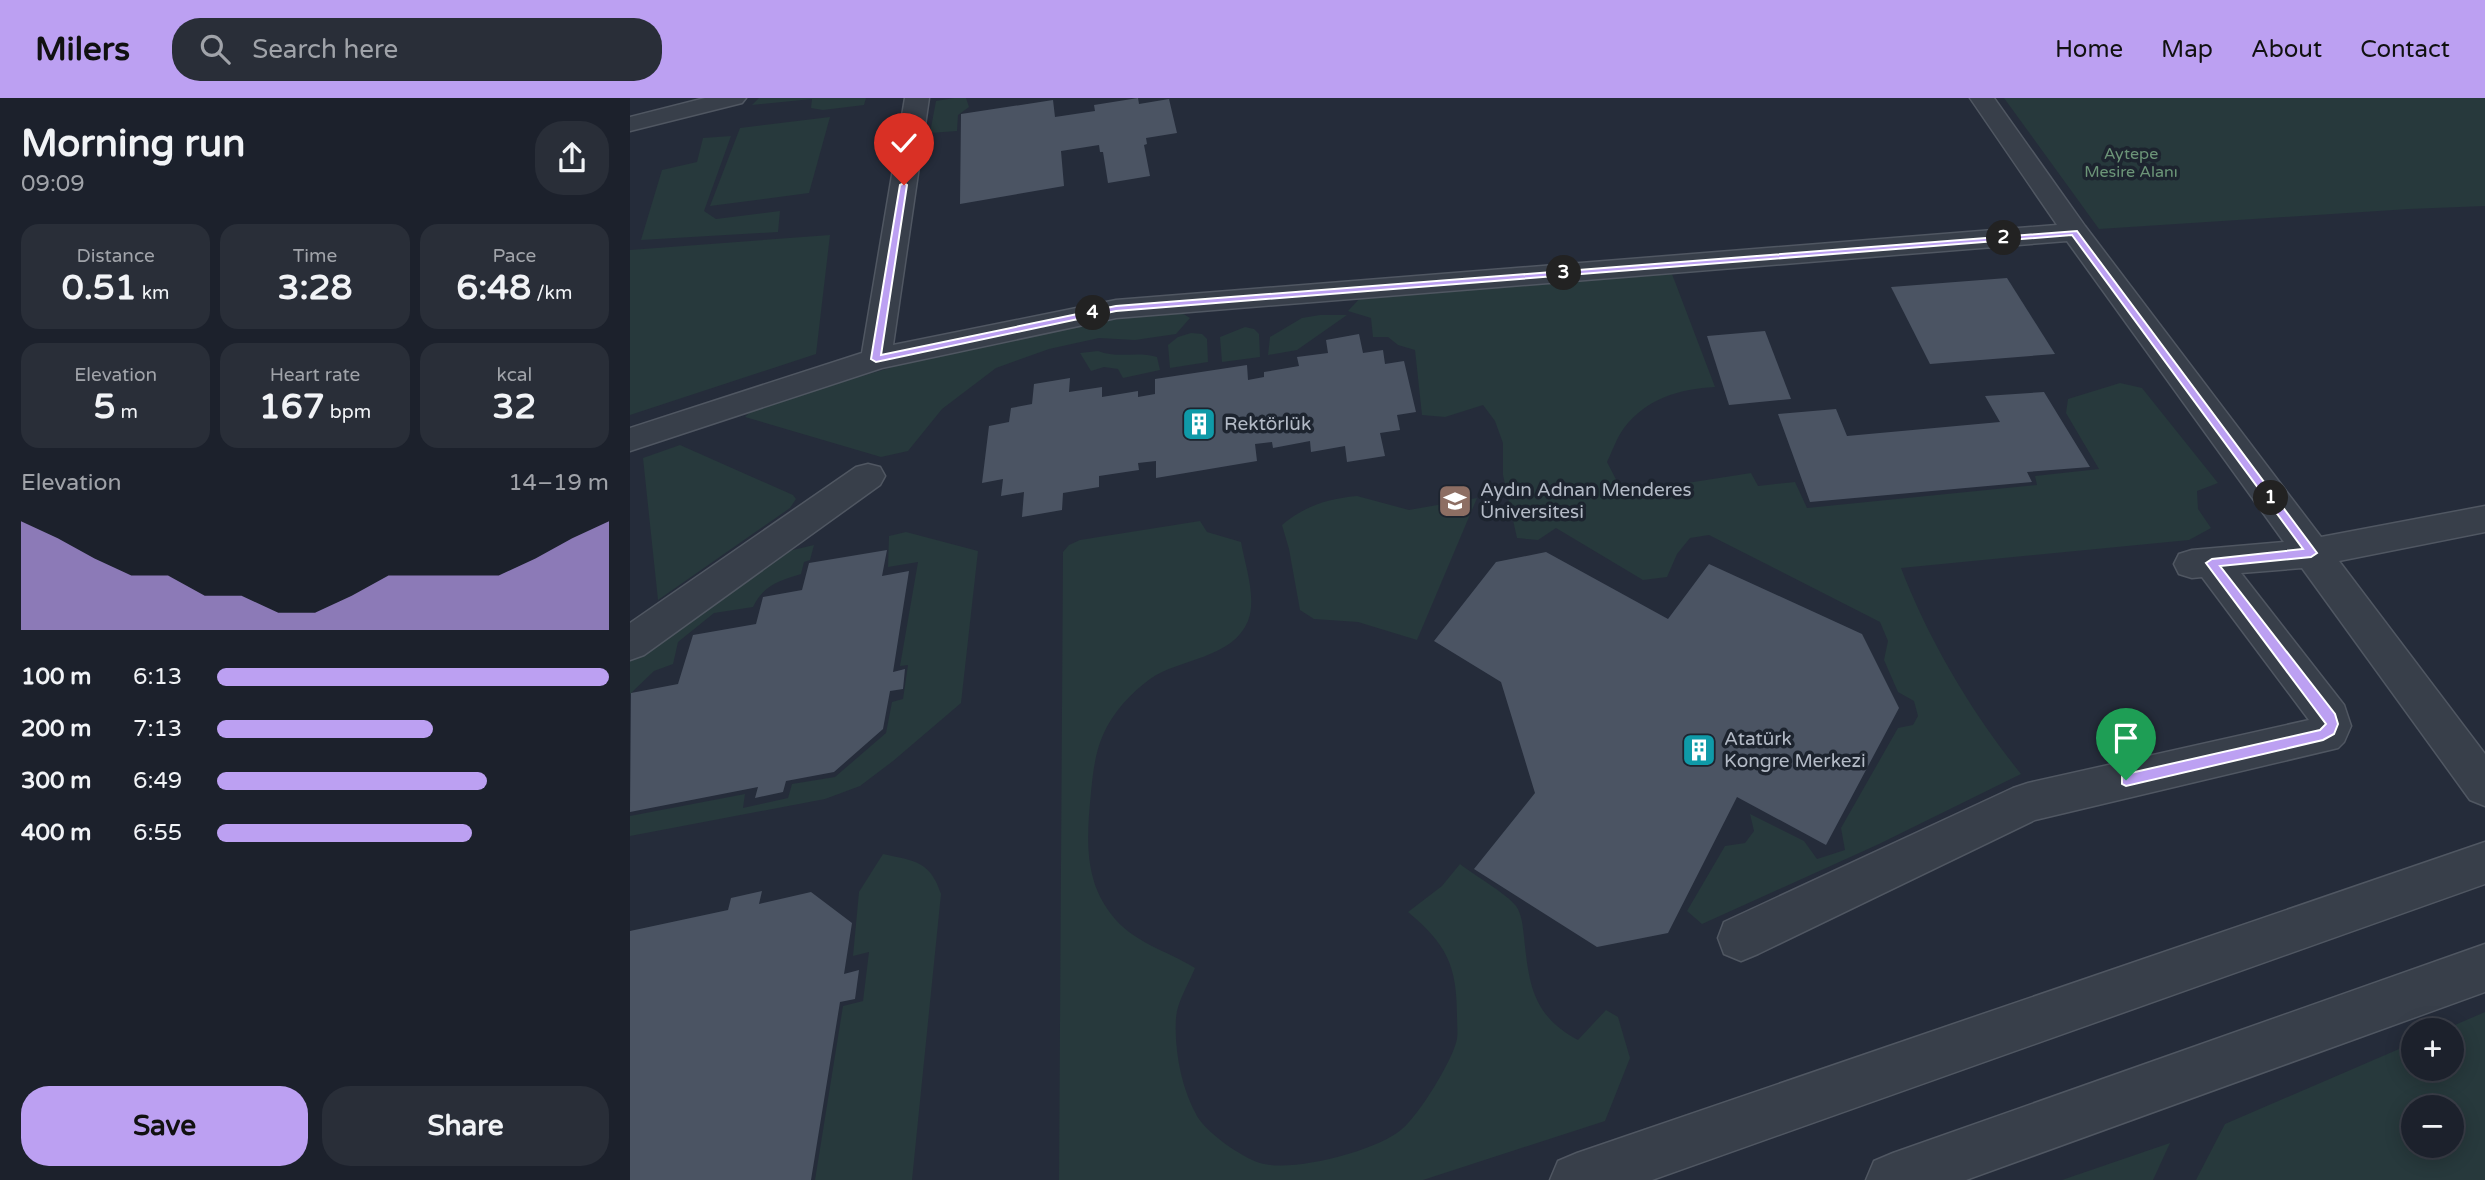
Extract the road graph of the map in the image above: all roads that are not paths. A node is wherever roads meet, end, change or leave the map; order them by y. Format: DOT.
graph roads {
  1 [pos="734,98"];
  2 [pos="917,98"];
  3 [pos="1982,98"];
  4 [pos="630,124"];
  5 [pos="2075,232"];
  6 [pos="876,359"];
  7 [pos="630,440"];
  8 [pos="868,476"];
  9 [pos="2485,519"];
  10 [pos="2311,553"];
  11 [pos="630,644"];
  12 [pos="2485,787"];
  13 [pos="2485,863"];
  14 [pos="1741,938"];
  15 [pos="2485,968"];
  16 [pos="1577,1180"];
  17 [pos="1893,1180"];
  1 -- 4 [label="lane"];
  2 -- 6 [label="lane"];
  3 -- 5 [label="lane"];
  5 -- 6 [label="lane"];
  5 -- 10 [label="lane"];
  6 -- 7 [label="lane"];
  8 -- 11 [label="lane"];
  9 -- 10 [label="lane"];
  10 -- 12 [label="lane"];
  10 -- 14 [label="lane"];
  13 -- 16 [label="lane"];
  15 -- 17 [label="lane"];
}
